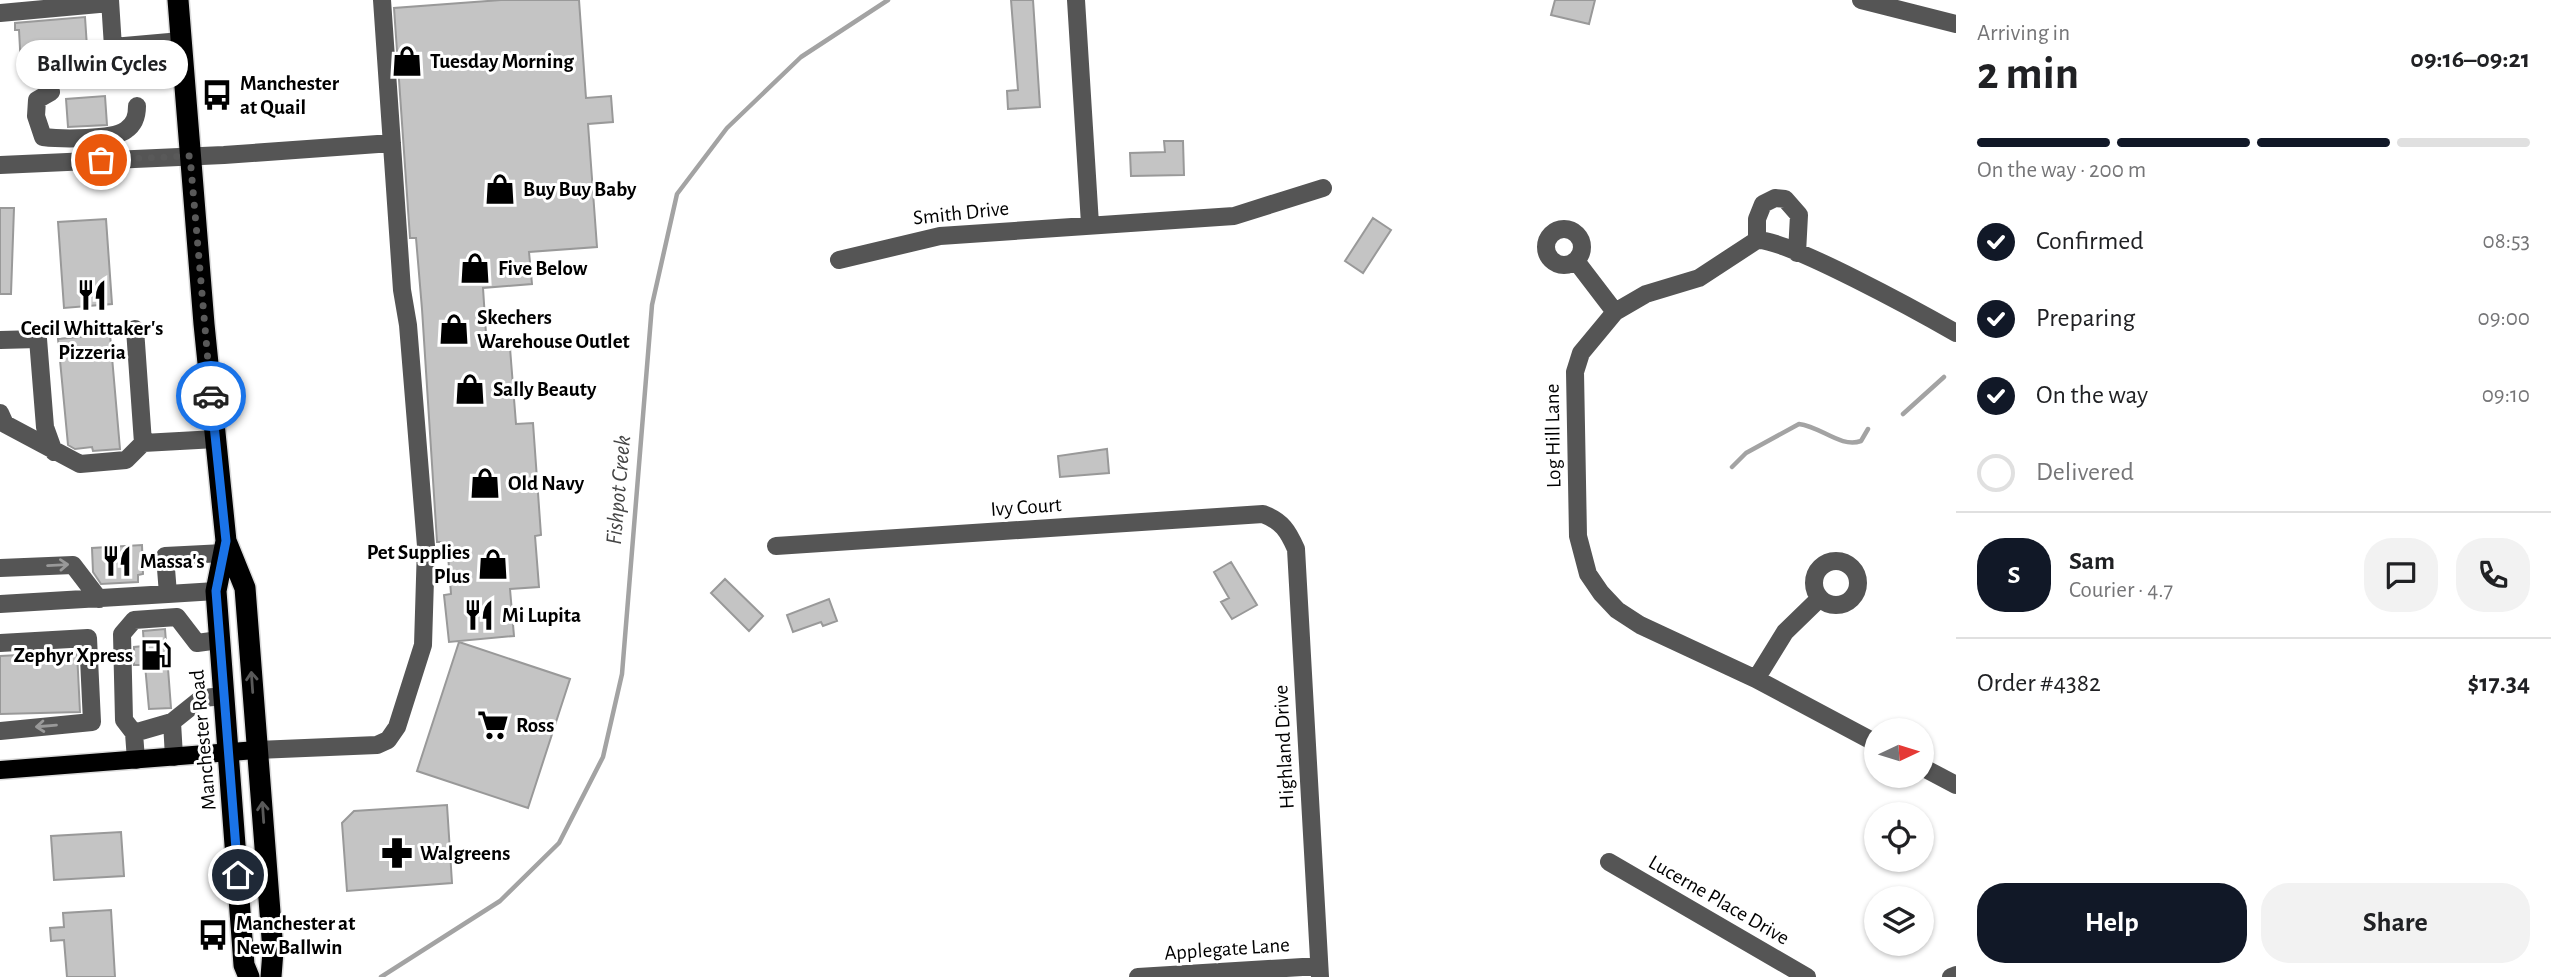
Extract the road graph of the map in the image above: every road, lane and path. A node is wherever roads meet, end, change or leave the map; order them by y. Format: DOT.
graph roads {
  1 [pos="178,0"];
  2 [pos="382,0"];
  3 [pos="1076,0"];
  4 [pos="1861,0"];
  5 [pos="110,2"];
  6 [pos="0,13"];
  7 [pos="1956,24"];
  8 [pos="181,41"];
  9 [pos="51,92"];
  10 [pos="137,106"];
  11 [pos="392,143"];
  12 [pos="190,156"];
  13 [pos="0,165"];
  14 [pos="1323,188"];
  15 [pos="1090,224"];
  16 [pos="1757,240"];
  17 [pos="1797,253"];
  18 [pos="839,260"];
  19 [pos="1576,261"];
  20 [pos="1615,312"];
  21 [pos="135,329"];
  22 [pos="1956,333"];
  23 [pos="0,340"];
  24 [pos="0,413"];
  25 [pos="216,439"];
  26 [pos="143,443"];
  27 [pos="54,452"];
  28 [pos="1279,520"];
  29 [pos="225,547"];
  30 [pos="776,547"];
  31 [pos="0,568"];
  32 [pos="216,591"];
  33 [pos="167,594"];
  34 [pos="99,598"];
  35 [pos="1820,598"];
  36 [pos="0,604"];
  37 [pos="219,640"];
  38 [pos="0,643"];
  39 [pos="1756,680"];
  40 [pos="225,696"];
  41 [pos="172,722"];
  42 [pos="0,731"];
  43 [pos="134,733"];
  44 [pos="1864,737"];
  45 [pos="257,750"];
  46 [pos="229,753"];
  47 [pos="174,758"];
  48 [pos="136,760"];
  49 [pos="0,769"];
  50 [pos="1934,773"];
  51 [pos="1956,785"];
  52 [pos="1609,862"];
  53 [pos="1319,971"];
  54 [pos="1956,975"];
  55 [pos="249,977"];
  56 [pos="271,977"];
  57 [pos="1138,977"];
  58 [pos="1807,977"];
  59 [pos="1951,977"];
  1 -- 8 [label="highway, Manchester Road"];
  2 -- 11 [label="street"];
  3 -- 15 [label="street"];
  4 -- 7 [label="street"];
  5 -- 6 [label="street"];
  5 -- 8 [label="street"];
  8 -- 12 [label="highway, Manchester Road"];
  9 -- 10 [label="street"];
  11 -- 12 [label="street"];
  11 -- 45 [label="street"];
  12 -- 13 [label="street"];
  12 -- 25 [label="highway, Manchester Road"];
  14 -- 15 [label="street, Smith Drive"];
  15 -- 18 [label="street, Smith Drive"];
  16 -- 17 [label="street"];
  16 -- 17 [label="street"];
  16 -- 20 [label="street, Log Hill Lane"];
  17 -- 22 [label="street"];
  19 -- 20 [label="street"];
  20 -- 39 [label="street, Log Hill Lane"];
  21 -- 26 [label="street"];
  23 -- 27 [label="street"];
  24 -- 27 [label="street"];
  25 -- 26 [label="street"];
  25 -- 29 [label="highway, Manchester Road"];
  26 -- 27 [label="street"];
  28 -- 30 [label="street, Ivy Court"];
  28 -- 53 [label="street, Highland Drive"];
  29 -- 32 [label="highway, Manchester Road"];
  29 -- 33 [label="street"];
  45 -- 29 [label="highway, Manchester Road, one-way"];
  31 -- 34 [label="street, one-way"];
  32 -- 33 [label="street"];
  32 -- 37 [label="highway, Manchester Road"];
  33 -- 34 [label="street"];
  34 -- 36 [label="street"];
  35 -- 39 [label="street"];
  37 -- 40 [label="highway, Manchester Road"];
  37 -- 43 [label="street"];
  38 -- 42 [label="street, one-way"];
  39 -- 44 [label="street, Log Hill Lane"];
  40 -- 41 [label="street"];
  40 -- 46 [label="highway, Manchester Road"];
  41 -- 43 [label="street"];
  41 -- 47 [label="street"];
  43 -- 48 [label="street"];
  45 -- 46 [label="main road"];
  56 -- 45 [label="highway, Manchester Road, one-way"];
  46 -- 47 [label="main road"];
  46 -- 55 [label="highway, Manchester Road"];
  47 -- 48 [label="main road"];
  48 -- 49 [label="main road"];
  50 -- 51 [label="street"];
  52 -- 58 [label="street, Lucerne Place Drive"];
  53 -- 57 [label="street, Applegate Lane"];
  54 -- 59 [label="street"];
}
